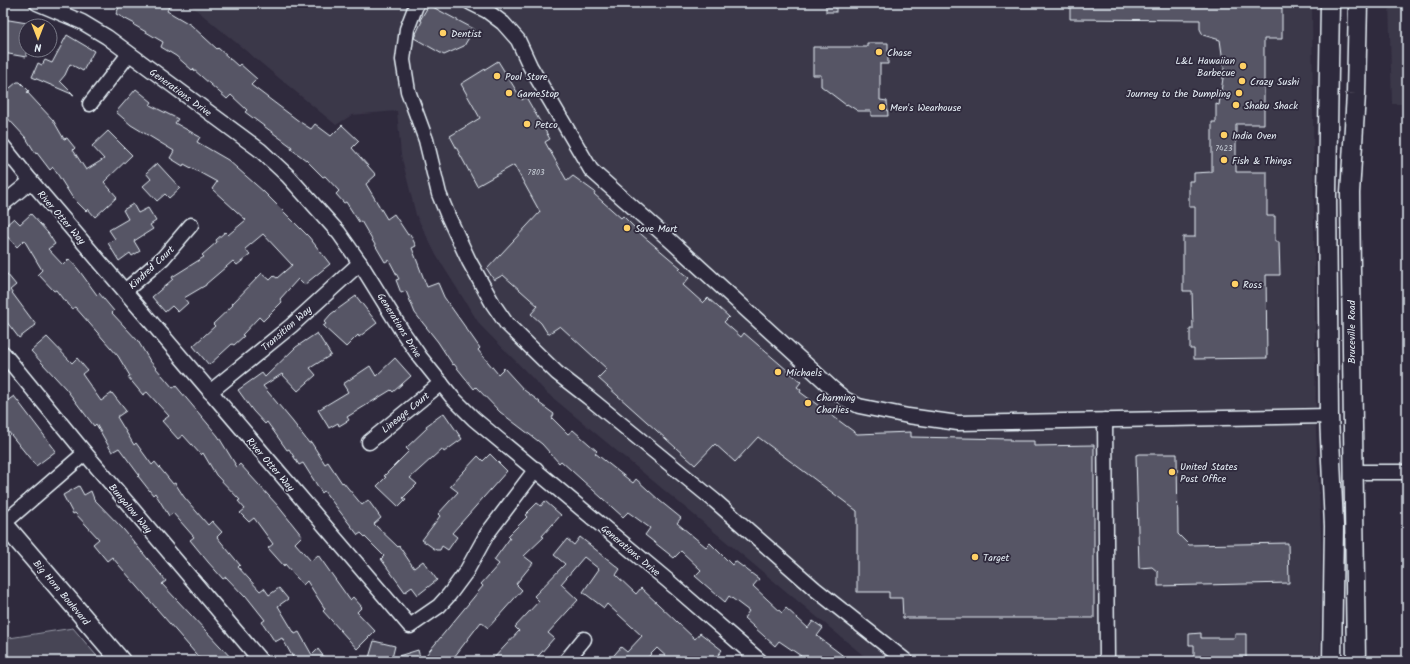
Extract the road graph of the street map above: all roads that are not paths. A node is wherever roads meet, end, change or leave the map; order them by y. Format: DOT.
graph roads {
  1 [pos="37,3"];
  2 [pos="417,3"];
  3 [pos="471,3"];
  4 [pos="1330,3"];
  5 [pos="1358,3"];
  6 [pos="129,54"];
  7 [pos="90,104"];
  8 [pos="3,146"];
  9 [pos="31,181"];
  10 [pos="3,204"];
  11 [pos="191,225"];
  12 [pos="360,263"];
  13 [pos="126,290"];
  14 [pos="3,353"];
  15 [pos="440,383"];
  16 [pos="210,392"];
  17 [pos="1329,416"];
  18 [pos="1105,420"];
  19 [pos="369,442"];
  20 [pos="85,453"];
  21 [pos="536,469"];
  22 [pos="1353,472"];
  23 [pos="1407,472"];
  24 [pos="3,523"];
  25 [pos="1355,562"];
  26 [pos="584,639"];
  27 [pos="756,660"];
  28 [pos="121,661"];
  29 [pos="261,661"];
  30 [pos="566,661"];
  31 [pos="906,661"];
  32 [pos="1107,661"];
  33 [pos="1332,661"];
  34 [pos="1356,661"];
  1 -- 6 [label="street, Generations Drive"];
  2 -- 31 [label="street"];
  3 -- 18 [label="street"];
  4 -- 17 [label="main road"];
  5 -- 22 [label="main road, Bruceville Road"];
  6 -- 7 [label="street"];
  6 -- 12 [label="street, Generations Drive"];
  8 -- 9 [label="street, River Otter Way"];
  9 -- 10 [label="street"];
  9 -- 13 [label="street, River Otter Way"];
  11 -- 13 [label="street, Kindred Court"];
  12 -- 15 [label="street, Generations Drive"];
  12 -- 16 [label="street, Transition Way"];
  13 -- 16 [label="street, River Otter Way"];
  14 -- 20 [label="street, Bungalow Way"];
  15 -- 19 [label="street, Lineage Court"];
  15 -- 21 [label="street, Generations Drive"];
  16 -- 21 [label="street, River Otter Way"];
  17 -- 18 [label="street"];
  17 -- 25 [label="main road"];
  17 -- 33 [label="main road"];
  18 -- 32 [label="street"];
  20 -- 24 [label="street"];
  20 -- 29 [label="street, Bungalow Way"];
  21 -- 27 [label="street, Generations Drive"];
  22 -- 23 [label="street"];
  22 -- 25 [label="main road, Bruceville Road"];
  24 -- 28 [label="main road, Big Horn Boulevard"];
  25 -- 34 [label="main road, Bruceville Road"];
  26 -- 30 [label="street"];
}
